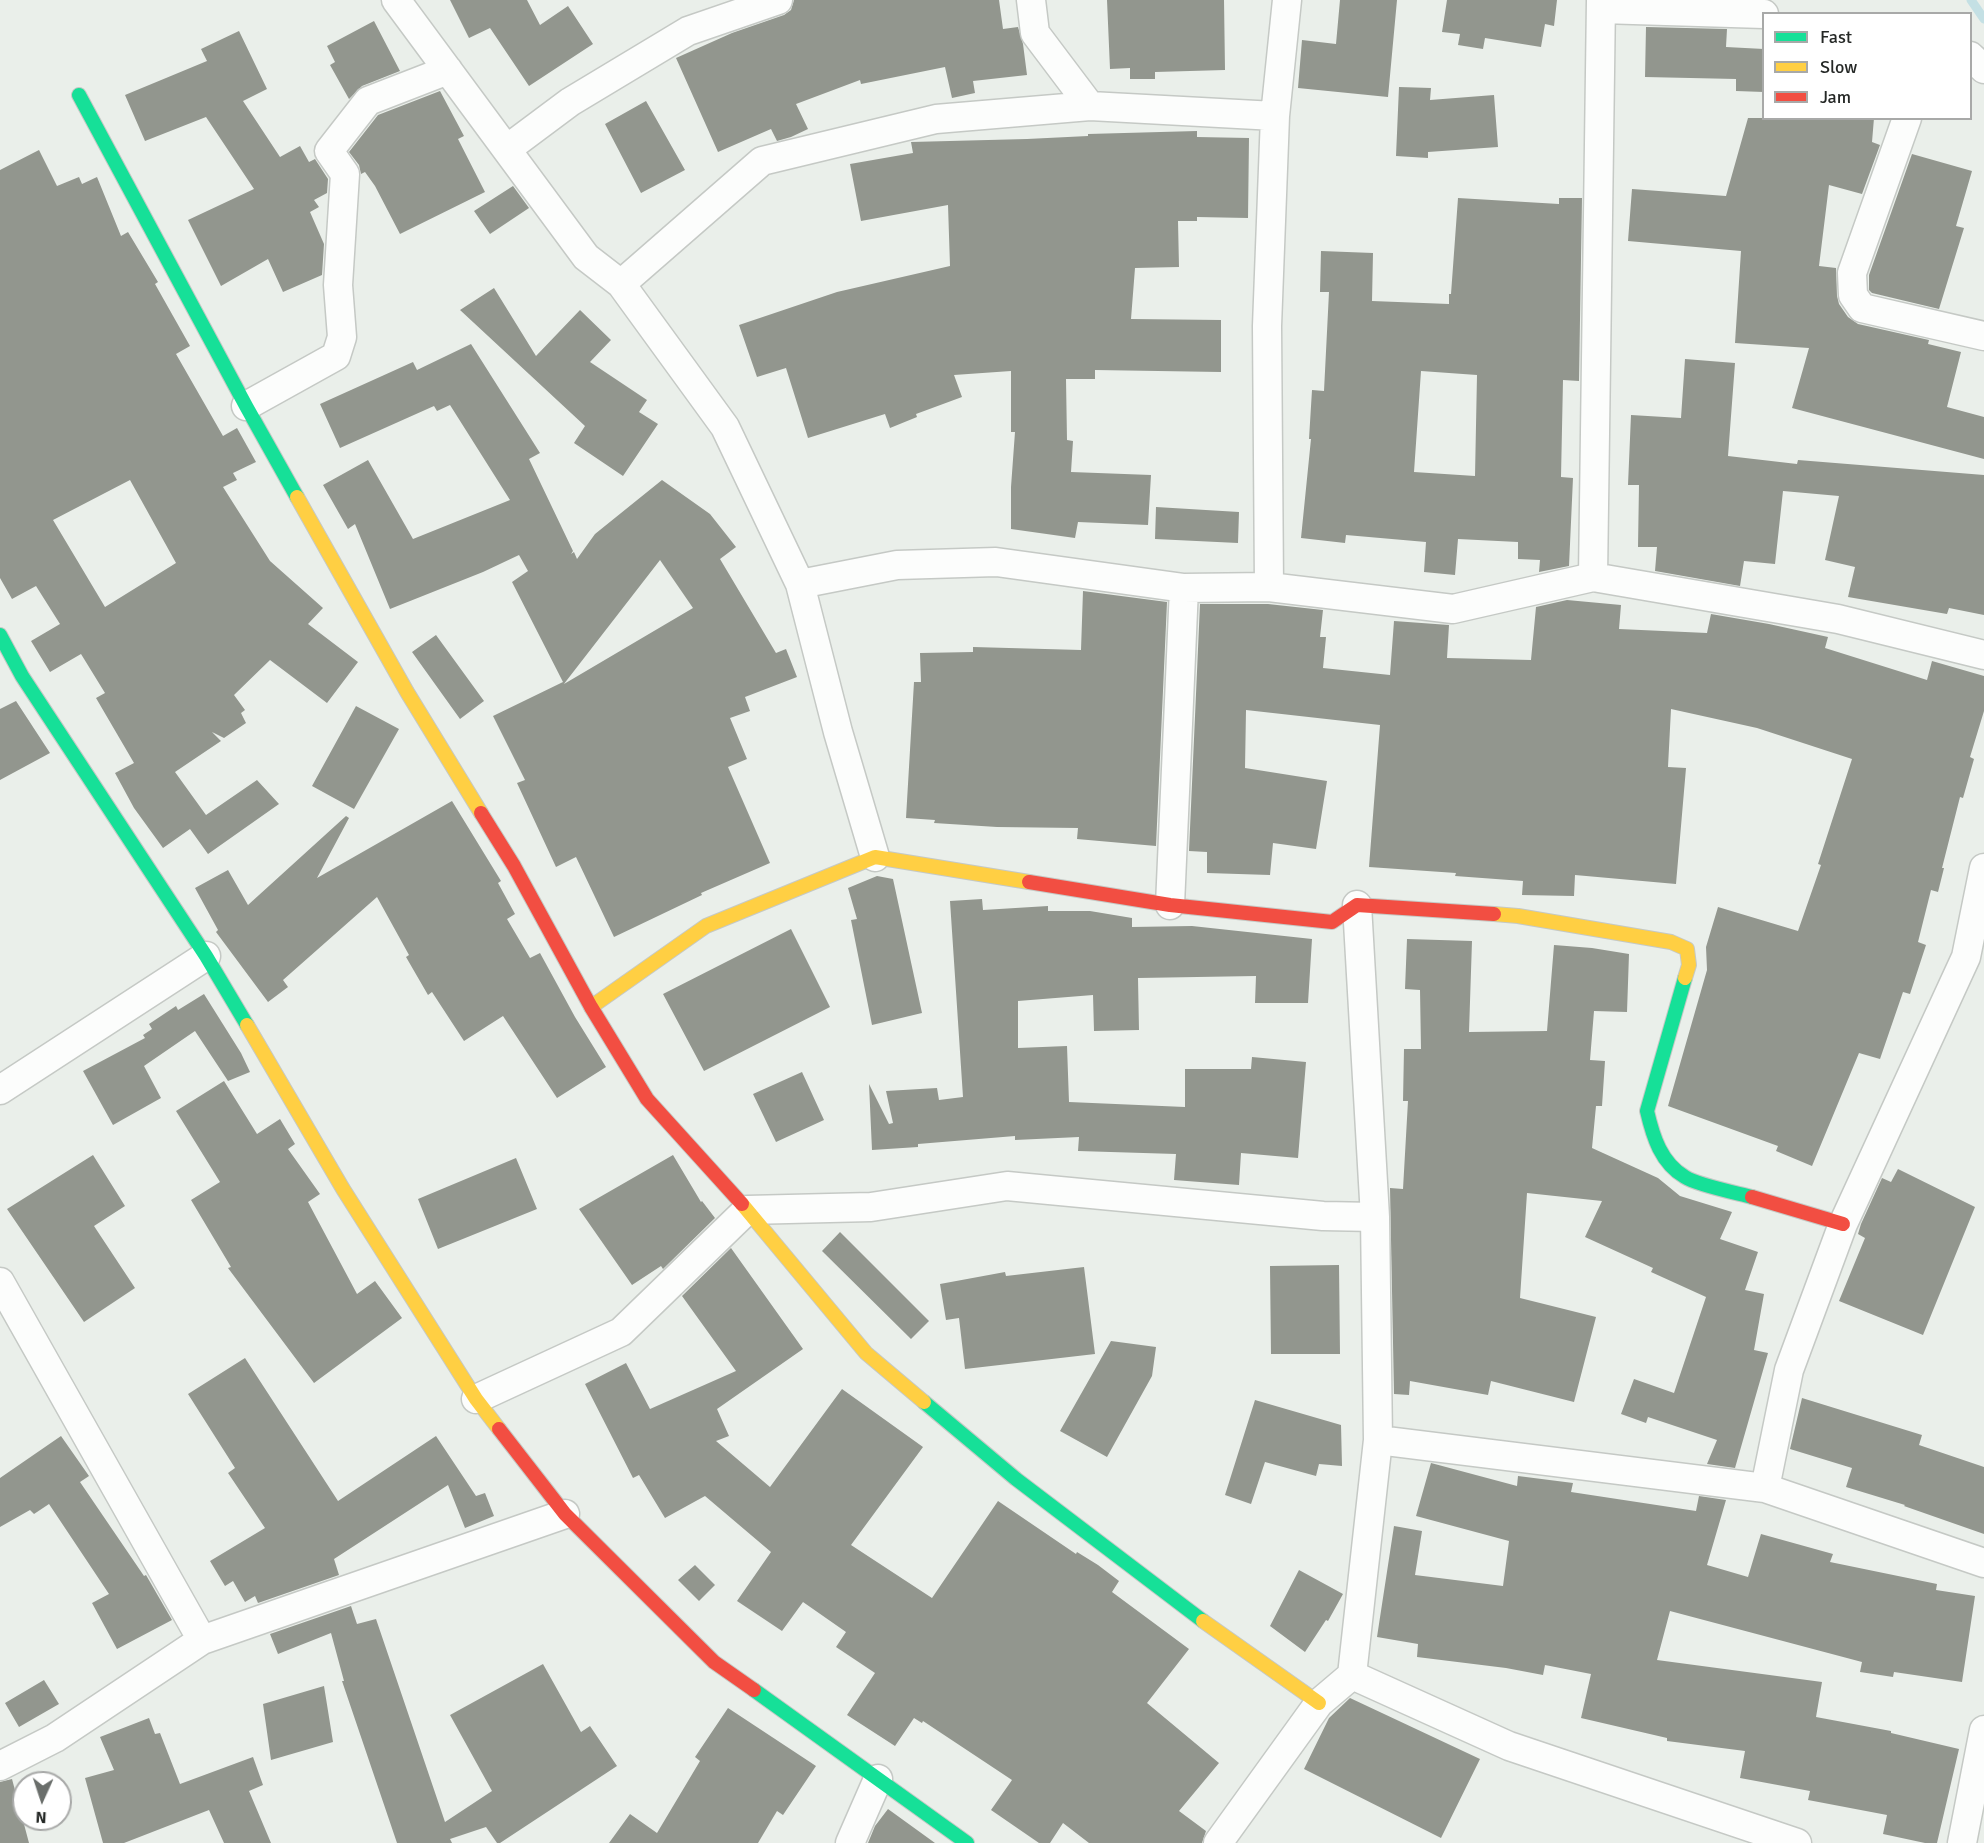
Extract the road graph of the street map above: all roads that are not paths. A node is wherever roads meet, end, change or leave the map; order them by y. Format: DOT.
graph roads {
  1 [pos="396,0"];
  2 [pos="778,0"];
  3 [pos="1030,0"];
  4 [pos="1287,0"];
  5 [pos="1601,4"];
  6 [pos="1762,14"];
  7 [pos="1972,57"];
  8 [pos="1984,69"];
  9 [pos="448,70"];
  10 [pos="79,95"];
  11 [pos="1090,106"];
  12 [pos="1275,116"];
  13 [pos="1906,120"];
  14 [pos="507,149"];
  15 [pos="621,284"];
  16 [pos="1984,336"];
  17 [pos="246,406"];
  18 [pos="1593,577"];
  19 [pos="800,584"];
  20 [pos="1269,587"];
  21 [pos="1184,588"];
  22 [pos="0,635"];
  23 [pos="1984,655"];
  24 [pos="875,857"];
  25 [pos="1984,868"];
  26 [pos="1170,905"];
  27 [pos="1358,905"];
  28 [pos="206,956"];
  29 [pos="591,1007"];
  30 [pos="0,1090"];
  31 [pos="747,1210"];
  32 [pos="1375,1217"];
  33 [pos="1843,1224"];
  34 [pos="0,1282"];
  35 [pos="476,1400"];
  36 [pos="1378,1440"];
  37 [pos="1765,1488"];
  38 [pos="566,1514"];
  39 [pos="1984,1563"];
  40 [pos="202,1640"];
  41 [pos="1352,1675"];
  42 [pos="1319,1703"];
  43 [pos="1984,1730"];
  44 [pos="0,1766"];
  45 [pos="878,1779"];
  46 [pos="850,1843"];
  47 [pos="967,1843"];
  48 [pos="1218,1843"];
  49 [pos="1797,1843"];
  50 [pos="1962,1843"];
  1 -- 9 [label="street"];
  2 -- 14 [label="street"];
  3 -- 11 [label="street"];
  4 -- 12 [label="street"];
  5 -- 6 [label="street"];
  5 -- 18 [label="street"];
  7 -- 8 [label="street"];
  9 -- 14 [label="street"];
  9 -- 17 [label="street"];
  10 -- 17 [label="street"];
  11 -- 12 [label="street"];
  11 -- 15 [label="street"];
  12 -- 20 [label="street"];
  13 -- 16 [label="street"];
  14 -- 15 [label="street"];
  15 -- 19 [label="street"];
  17 -- 29 [label="street"];
  18 -- 20 [label="street"];
  18 -- 23 [label="street"];
  19 -- 21 [label="street"];
  19 -- 24 [label="street"];
  20 -- 21 [label="street"];
  21 -- 26 [label="street"];
  22 -- 28 [label="street"];
  24 -- 26 [label="street"];
  24 -- 29 [label="street"];
  25 -- 33 [label="street"];
  26 -- 27 [label="street"];
  27 -- 32 [label="street"];
  27 -- 33 [label="street"];
  28 -- 30 [label="street"];
  28 -- 35 [label="street"];
  29 -- 31 [label="street"];
  31 -- 32 [label="street"];
  31 -- 35 [label="street"];
  31 -- 42 [label="street"];
  32 -- 36 [label="street"];
  33 -- 37 [label="street"];
  34 -- 40 [label="street"];
  35 -- 38 [label="street"];
  36 -- 37 [label="street"];
  36 -- 41 [label="street"];
  37 -- 39 [label="street"];
  38 -- 40 [label="street"];
  38 -- 45 [label="street"];
  40 -- 44 [label="street"];
  41 -- 42 [label="street"];
  41 -- 49 [label="street"];
  42 -- 48 [label="street"];
  43 -- 50 [label="street"];
  45 -- 46 [label="street"];
  45 -- 47 [label="street"];
}
